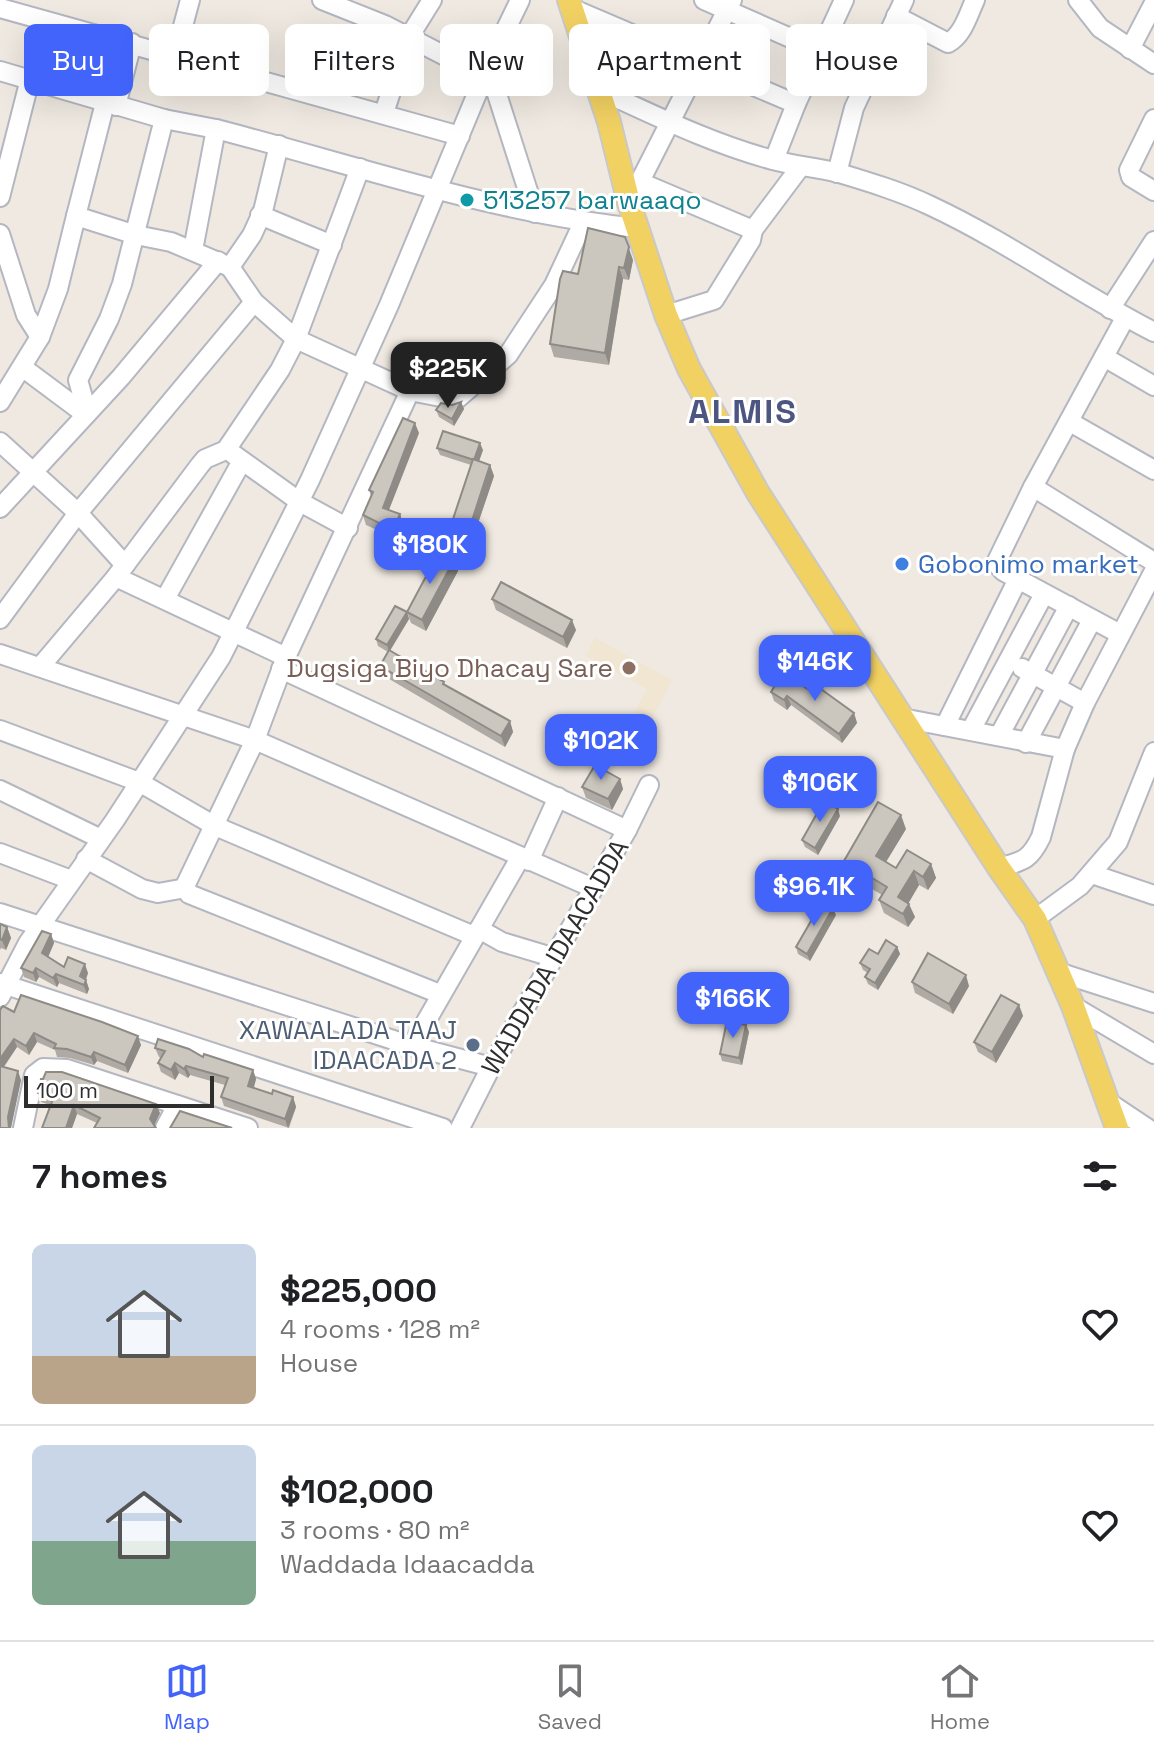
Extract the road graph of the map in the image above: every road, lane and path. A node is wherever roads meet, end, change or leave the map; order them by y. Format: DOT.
graph roads {
  1 [pos="190,0"];
  2 [pos="322,0"];
  3 [pos="432,0"];
  4 [pos="520,0"];
  5 [pos="704,0"];
  6 [pos="844,0"];
  7 [pos="975,0"];
  8 [pos="1085,3"];
  9 [pos="570,4"];
  10 [pos="729,5"];
  11 [pos="0,8"];
  12 [pos="900,8"];
  13 [pos="1152,9"];
  14 [pos="60,24"];
  15 [pos="184,24"];
  16 [pos="378,24"];
  17 [pos="417,24"];
  18 [pos="509,24"];
  19 [pos="576,24"];
  20 [pos="613,24"];
  21 [pos="720,24"];
  22 [pos="833,24"];
  23 [pos="786,34"];
  24 [pos="1130,49"];
  25 [pos="1154,64"];
  26 [pos="0,71"];
  27 [pos="24,77"];
  28 [pos="269,82"];
  29 [pos="770,93"];
  30 [pos="26,96"];
  31 [pos="82,96"];
  32 [pos="113,96"];
  33 [pos="390,96"];
  34 [pos="476,96"];
  35 [pos="495,96"];
  36 [pos="600,96"];
  37 [pos="613,96"];
  38 [pos="684,96"];
  39 [pos="800,96"];
  40 [pos="796,104"];
  41 [pos="110,105"];
  42 [pos="384,113"];
  43 [pos="164,119"];
  44 [pos="1154,119"];
  45 [pos="671,122"];
  46 [pos="216,129"];
  47 [pos="460,136"];
  48 [pos="279,145"];
  49 [pos="774,160"];
  50 [pos="801,166"];
  51 [pos="360,168"];
  52 [pos="837,173"];
  53 [pos="640,182"];
  54 [pos="436,189"];
  55 [pos="1154,191"];
  56 [pos="0,197"];
  57 [pos="629,203"];
  58 [pos="535,213"];
  59 [pos="260,215"];
  60 [pos="76,216"];
  61 [pos="583,223"];
  62 [pos="639,228"];
  63 [pos="753,230"];
  64 [pos="0,234"];
  65 [pos="136,235"];
  66 [pos="1154,241"];
  67 [pos="332,245"];
  68 [pos="193,250"];
  69 [pos="224,264"];
  70 [pos="254,302"];
  71 [pos="1118,314"];
  72 [pos="666,315"];
  73 [pos="1154,332"];
  74 [pos="40,337"];
  75 [pos="296,339"];
  76 [pos="1104,357"];
  77 [pos="22,367"];
  78 [pos="360,369"];
  79 [pos="1154,386"];
  80 [pos="410,391"];
  81 [pos="0,402"];
  82 [pos="86,413"];
  83 [pos="1070,422"];
  84 [pos="0,442"];
  85 [pos="226,450"];
  86 [pos="242,461"];
  87 [pos="33,470"];
  88 [pos="1154,470"];
  89 [pos="1033,487"];
  90 [pos="300,502"];
  91 [pos="0,508"];
  92 [pos="78,513"];
  93 [pos="348,528"];
  94 [pos="1154,562"];
  95 [pos="120,571"];
  96 [pos="1154,571"];
  97 [pos="1018,579"];
  98 [pos="1044,594"];
  99 [pos="165,599"];
  100 [pos="1069,606"];
  101 [pos="0,618"];
  102 [pos="1092,620"];
  103 [pos="234,631"];
  104 [pos="1120,634"];
  105 [pos="984,649"];
  106 [pos="0,654"];
  107 [pos="1008,662"];
  108 [pos="284,663"];
  109 [pos="40,667"];
  110 [pos="1032,673"];
  111 [pos="1056,687"];
  112 [pos="1085,703"];
  113 [pos="183,714"];
  114 [pos="902,718"];
  115 [pos="945,726"];
  116 [pos="0,730"];
  117 [pos="971,730"];
  118 [pos="999,736"];
  119 [pos="255,740"];
  120 [pos="1026,743"];
  121 [pos="1065,749"];
  122 [pos="1153,757"];
  123 [pos="139,782"];
  124 [pos="649,785"];
  125 [pos="0,790"];
  126 [pos="558,797"];
  127 [pos="215,826"];
  128 [pos="627,830"];
  129 [pos="101,839"];
  130 [pos="0,853"];
  131 [pos="86,859"];
  132 [pos="524,859"];
  133 [pos="999,868"];
  134 [pos="1092,874"];
  135 [pos="71,880"];
  136 [pos="186,888"];
  137 [pos="593,888"];
  138 [pos="1154,895"];
  139 [pos="0,913"];
  140 [pos="1035,919"];
  141 [pos="40,925"];
  142 [pos="476,932"];
  143 [pos="552,957"];
  144 [pos="1058,972"];
  145 [pos="2,989"];
  146 [pos="440,994"];
  147 [pos="1153,1000"];
  148 [pos="1073,1006"];
  149 [pos="412,1046"];
  150 [pos="1154,1054"];
  151 [pos="491,1067"];
  152 [pos="1108,1102"];
  153 [pos="177,1105"];
  154 [pos="23,1128"];
  155 [pos="165,1128"];
  156 [pos="248,1128"];
  157 [pos="443,1128"];
  158 [pos="460,1128"];
  159 [pos="1117,1128"];
  160 [pos="1147,1128"];
  1 -- 15 [label="street"];
  2 -- 16 [label="street"];
  3 -- 17 [label="street"];
  4 -- 18 [label="street"];
  5 -- 10 [label="street"];
  6 -- 22 [label="street"];
  7 -- 12 [label="street"];
  8 -- 24 [label="street"];
  9 -- 19 [label="main road"];
  9 -- 20 [label="street"];
  10 -- 21 [label="street"];
  10 -- 23 [label="street"];
  11 -- 14 [label="street"];
  12 -- 52 [label="street"];
  13 -- 24 [label="street"];
  24 -- 25 [label="street"];
  26 -- 27 [label="street"];
  28 -- 42 [label="street"];
  29 -- 40 [label="street"];
  30 -- 56 [label="street"];
  31 -- 41 [label="street"];
  32 -- 41 [label="street"];
  33 -- 42 [label="street"];
  34 -- 47 [label="street"];
  35 -- 58 [label="street"];
  36 -- 57 [label="main road"];
  37 -- 45 [label="street"];
  38 -- 45 [label="street"];
  39 -- 40 [label="street"];
  40 -- 49 [label="street"];
  41 -- 43 [label="street"];
  41 -- 60 [label="street"];
  42 -- 47 [label="street"];
  43 -- 46 [label="street"];
  43 -- 65 [label="street"];
  44 -- 55 [label="street"];
  45 -- 49 [label="street"];
  45 -- 53 [label="street"];
  46 -- 48 [label="street"];
  46 -- 68 [label="street"];
  47 -- 54 [label="street"];
  48 -- 51 [label="street"];
  48 -- 59 [label="street"];
  49 -- 50 [label="street"];
  50 -- 52 [label="street"];
  50 -- 63 [label="street"];
  51 -- 54 [label="street"];
  51 -- 67 [label="street"];
  52 -- 71 [label="street"];
  53 -- 57 [label="street"];
  53 -- 63 [label="street"];
  54 -- 58 [label="street"];
  54 -- 78 [label="street"];
  57 -- 62 [label="main road"];
  58 -- 61 [label="street"];
  59 -- 67 [label="street"];
  59 -- 69 [label="street"];
  60 -- 65 [label="street"];
  60 -- 74 [label="street"];
  61 -- 62 [label="street"];
  61 -- 80 [label="street"];
  62 -- 72 [label="main road"];
  63 -- 72 [label="street"];
  64 -- 74 [label="street"];
  65 -- 68 [label="street"];
  65 -- 82 [label="street"];
  66 -- 71 [label="street"];
  67 -- 75 [label="street"];
  68 -- 69 [label="street"];
  69 -- 70 [label="street"];
  69 -- 82 [label="street"];
  70 -- 75 [label="street"];
  70 -- 92 [label="street"];
  71 -- 73 [label="street"];
  71 -- 76 [label="street"];
  72 -- 114 [label="main road"];
  74 -- 77 [label="street"];
  75 -- 78 [label="street"];
  75 -- 85 [label="street"];
  76 -- 79 [label="street"];
  76 -- 83 [label="street"];
  77 -- 81 [label="street"];
  77 -- 82 [label="street"];
  78 -- 80 [label="street"];
  78 -- 90 [label="street"];
  80 -- 93 [label="street"];
  82 -- 87 [label="street"];
  83 -- 88 [label="street"];
  83 -- 89 [label="street"];
  84 -- 87 [label="street"];
  85 -- 86 [label="street"];
  85 -- 95 [label="street"];
  86 -- 90 [label="street"];
  86 -- 99 [label="street"];
  87 -- 91 [label="street"];
  87 -- 92 [label="street"];
  89 -- 94 [label="street"];
  89 -- 97 [label="street"];
  90 -- 93 [label="street"];
  90 -- 103 [label="street"];
  92 -- 95 [label="street"];
  92 -- 101 [label="street"];
  93 -- 108 [label="street"];
  95 -- 99 [label="street"];
  95 -- 109 [label="street"];
  96 -- 104 [label="street"];
  97 -- 98 [label="street"];
  97 -- 105 [label="street"];
  98 -- 100 [label="street"];
  98 -- 107 [label="street"];
  99 -- 103 [label="street"];
  100 -- 102 [label="street"];
  100 -- 110 [label="street"];
  102 -- 104 [label="street"];
  102 -- 111 [label="street"];
  103 -- 108 [label="street"];
  103 -- 113 [label="street"];
  104 -- 112 [label="street"];
  105 -- 107 [label="street"];
  105 -- 115 [label="street"];
  106 -- 109 [label="street"];
  107 -- 110 [label="street"];
  107 -- 117 [label="street"];
  108 -- 119 [label="street"];
  108 -- 126 [label="street"];
  109 -- 113 [label="street"];
  110 -- 111 [label="street"];
  110 -- 118 [label="street"];
  111 -- 112 [label="street"];
  111 -- 120 [label="street"];
  112 -- 121 [label="street"];
  113 -- 119 [label="street"];
  113 -- 123 [label="street"];
  114 -- 115 [label="street"];
  114 -- 133 [label="main road"];
  115 -- 117 [label="street"];
  116 -- 123 [label="street"];
  117 -- 118 [label="street"];
  118 -- 120 [label="street"];
  119 -- 127 [label="street"];
  119 -- 132 [label="street"];
  120 -- 121 [label="street"];
  121 -- 133 [label="street"];
  122 -- 134 [label="street"];
  123 -- 127 [label="street"];
  123 -- 129 [label="street"];
  124 -- 128 [label="street, WADDADA IDAACADDA"];
  125 -- 129 [label="street"];
  126 -- 128 [label="street"];
  126 -- 132 [label="street"];
  127 -- 136 [label="street"];
  127 -- 142 [label="street"];
  128 -- 137 [label="street, WADDADA IDAACADDA"];
  129 -- 131 [label="street"];
  130 -- 135 [label="street"];
  131 -- 135 [label="street"];
  131 -- 136 [label="street"];
  132 -- 137 [label="street"];
  132 -- 142 [label="street"];
  133 -- 140 [label="main road"];
  134 -- 138 [label="street"];
  134 -- 140 [label="street"];
  135 -- 141 [label="street"];
  136 -- 146 [label="street"];
  137 -- 143 [label="street, WADDADA IDAACADDA"];
  139 -- 141 [label="street"];
  140 -- 144 [label="main road"];
  141 -- 145 [label="street"];
  141 -- 149 [label="street"];
  142 -- 143 [label="street"];
  142 -- 146 [label="street"];
  143 -- 151 [label="street, WADDADA IDAACADDA"];
  144 -- 147 [label="street"];
  144 -- 148 [label="main road"];
  145 -- 157 [label="street"];
  146 -- 149 [label="street"];
  148 -- 150 [label="street"];
  148 -- 152 [label="main road"];
  149 -- 151 [label="street"];
  151 -- 158 [label="street, WADDADA IDAACADDA"];
  152 -- 159 [label="main road"];
  152 -- 160 [label="street"];
  153 -- 154 [label="street"];
  153 -- 155 [label="street"];
  153 -- 156 [label="street"];
}
